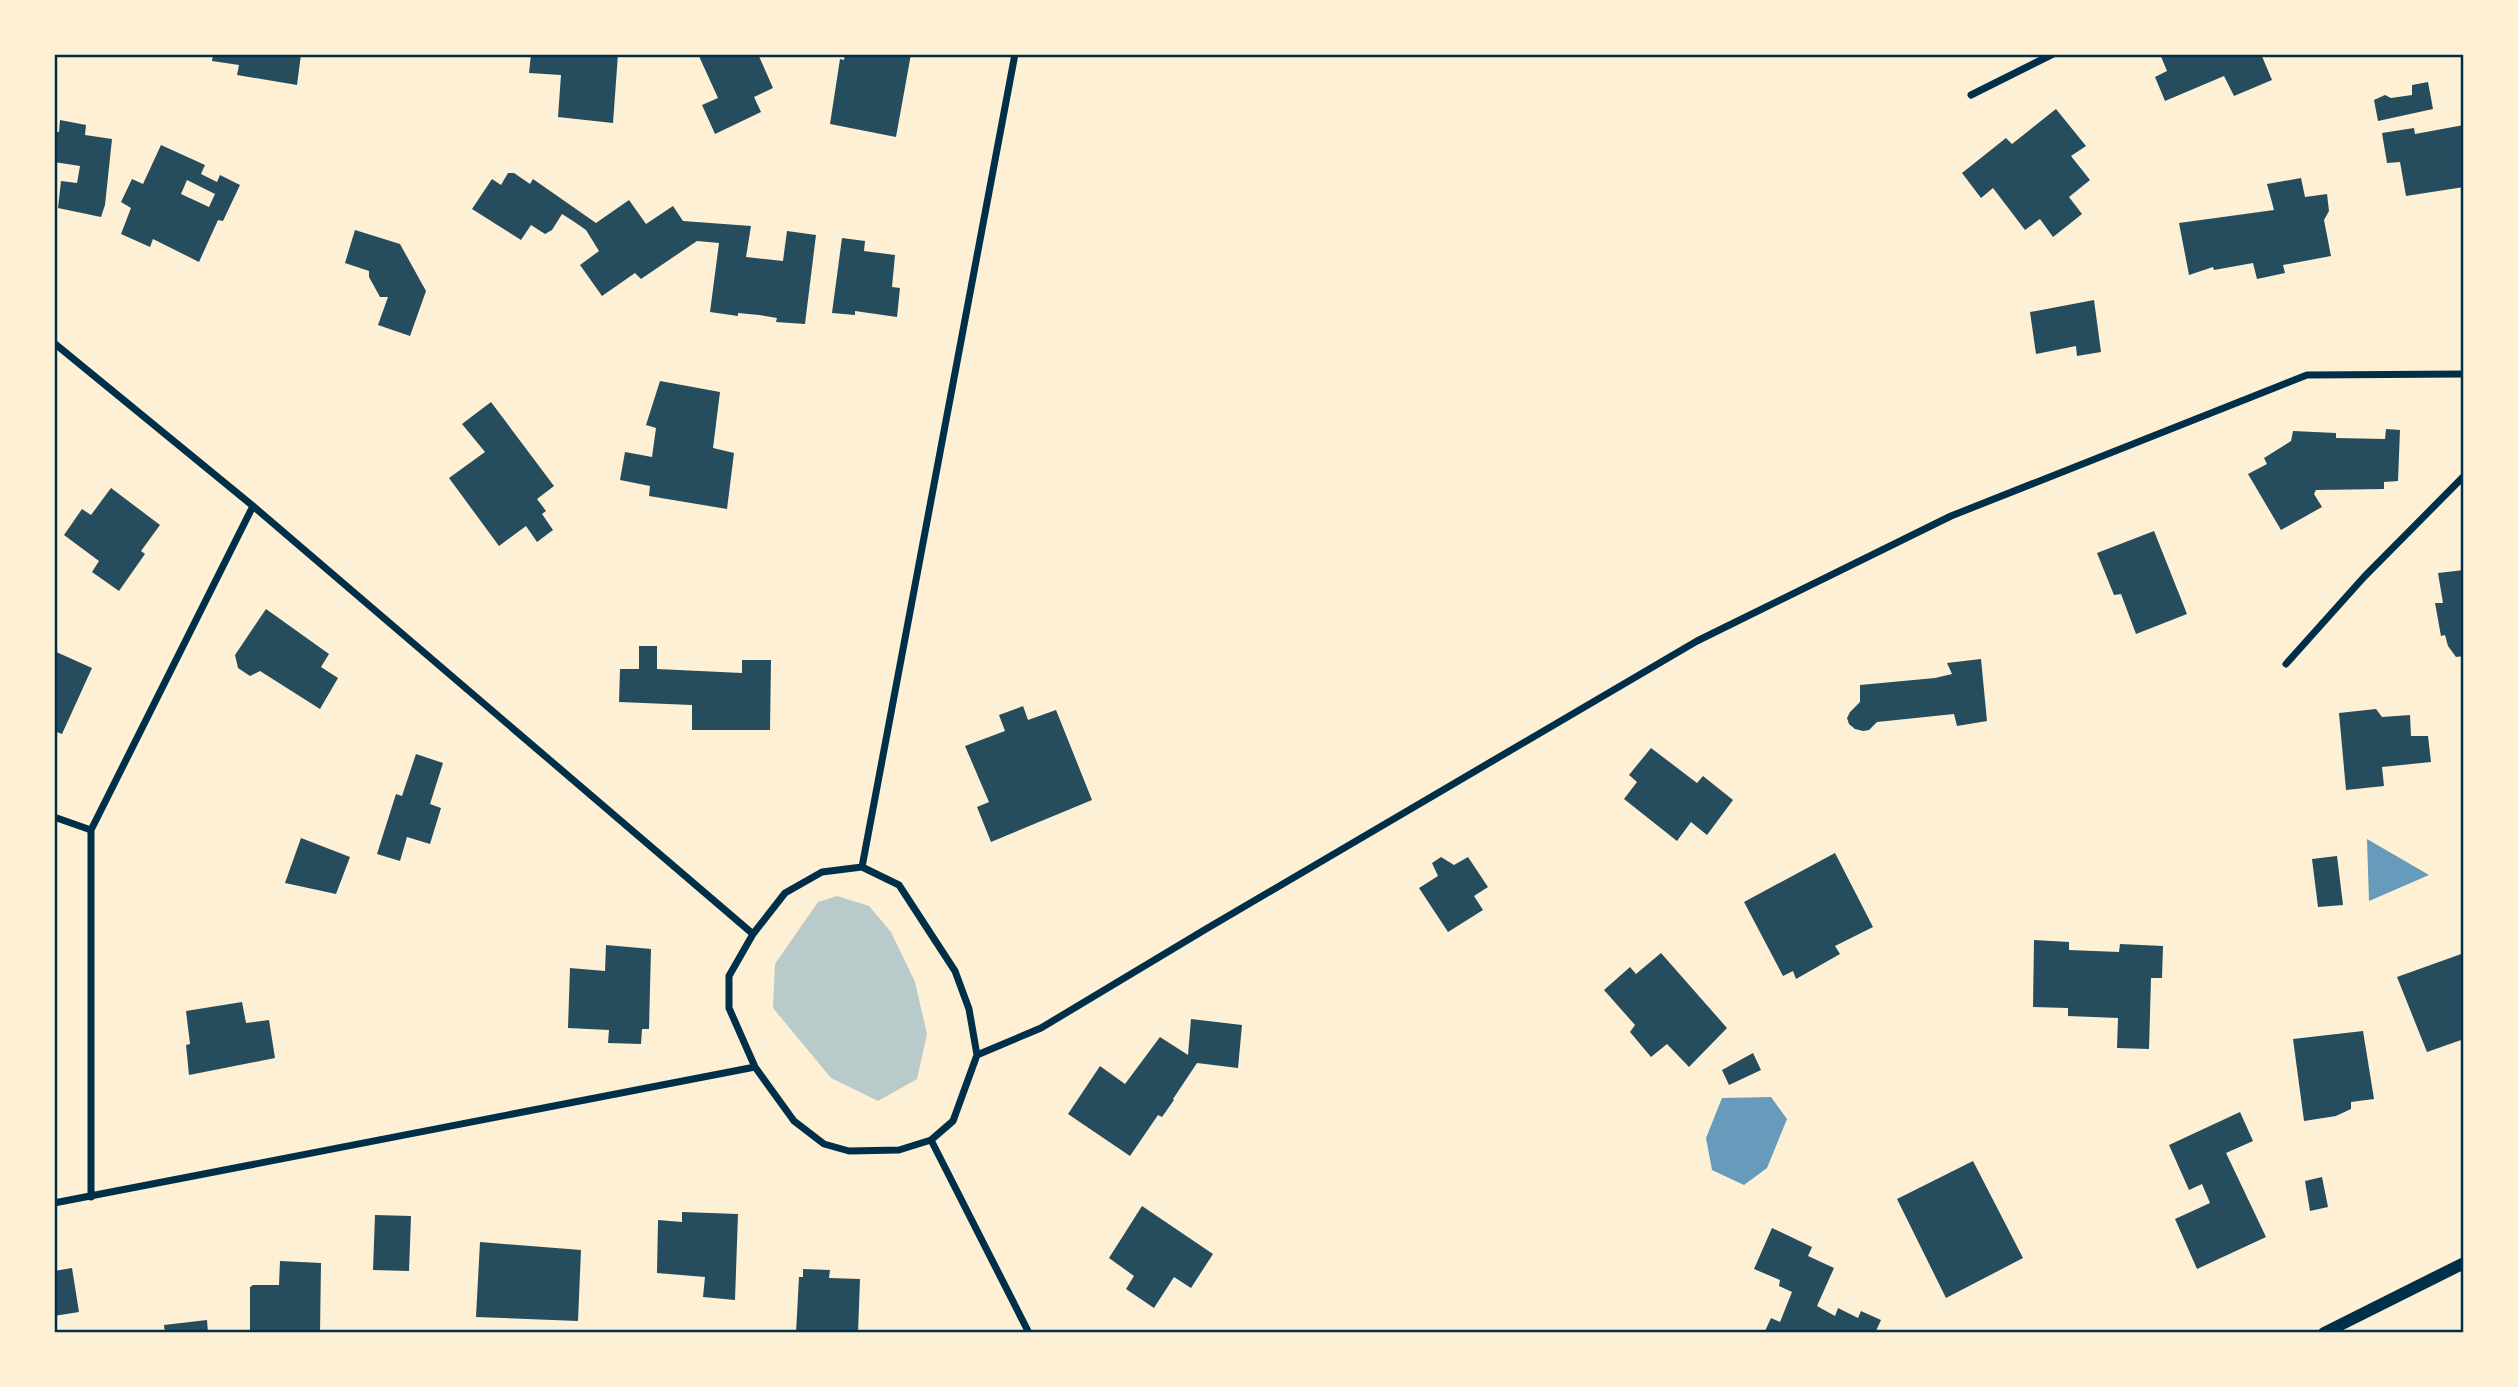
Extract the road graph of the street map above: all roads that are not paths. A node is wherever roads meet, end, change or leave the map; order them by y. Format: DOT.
graph roads {
  1 [pos="1015,54"];
  2 [pos="2053,54"];
  3 [pos="1971,95"];
  4 [pos="54,344"];
  5 [pos="2464,374"];
  6 [pos="2464,476"];
  7 [pos="253,506"];
  8 [pos="2286,664"];
  9 [pos="54,817"];
  10 [pos="91,830"];
  11 [pos="863,867"];
  12 [pos="753,934"];
  13 [pos="977,1055"];
  14 [pos="754,1067"];
  15 [pos="931,1140"];
  16 [pos="91,1197"];
  17 [pos="54,1203"];
  18 [pos="2464,1263"];
  19 [pos="1029,1333"];
  20 [pos="2324,1333"];
  1 -- 11 [label="street"];
  2 -- 3 [label="street"];
  4 -- 7 [label="street"];
  5 -- 13 [label="street"];
  6 -- 8 [label="street"];
  7 -- 10 [label="street"];
  7 -- 12 [label="street"];
  9 -- 10 [label="street"];
  10 -- 16 [label="street"];
  11 -- 12 [label="street"];
  11 -- 13 [label="street"];
  12 -- 14 [label="street"];
  13 -- 15 [label="street"];
  14 -- 15 [label="street"];
  14 -- 16 [label="street"];
  15 -- 19 [label="street"];
  16 -- 17 [label="street"];
  18 -- 20 [label="street"];
}
